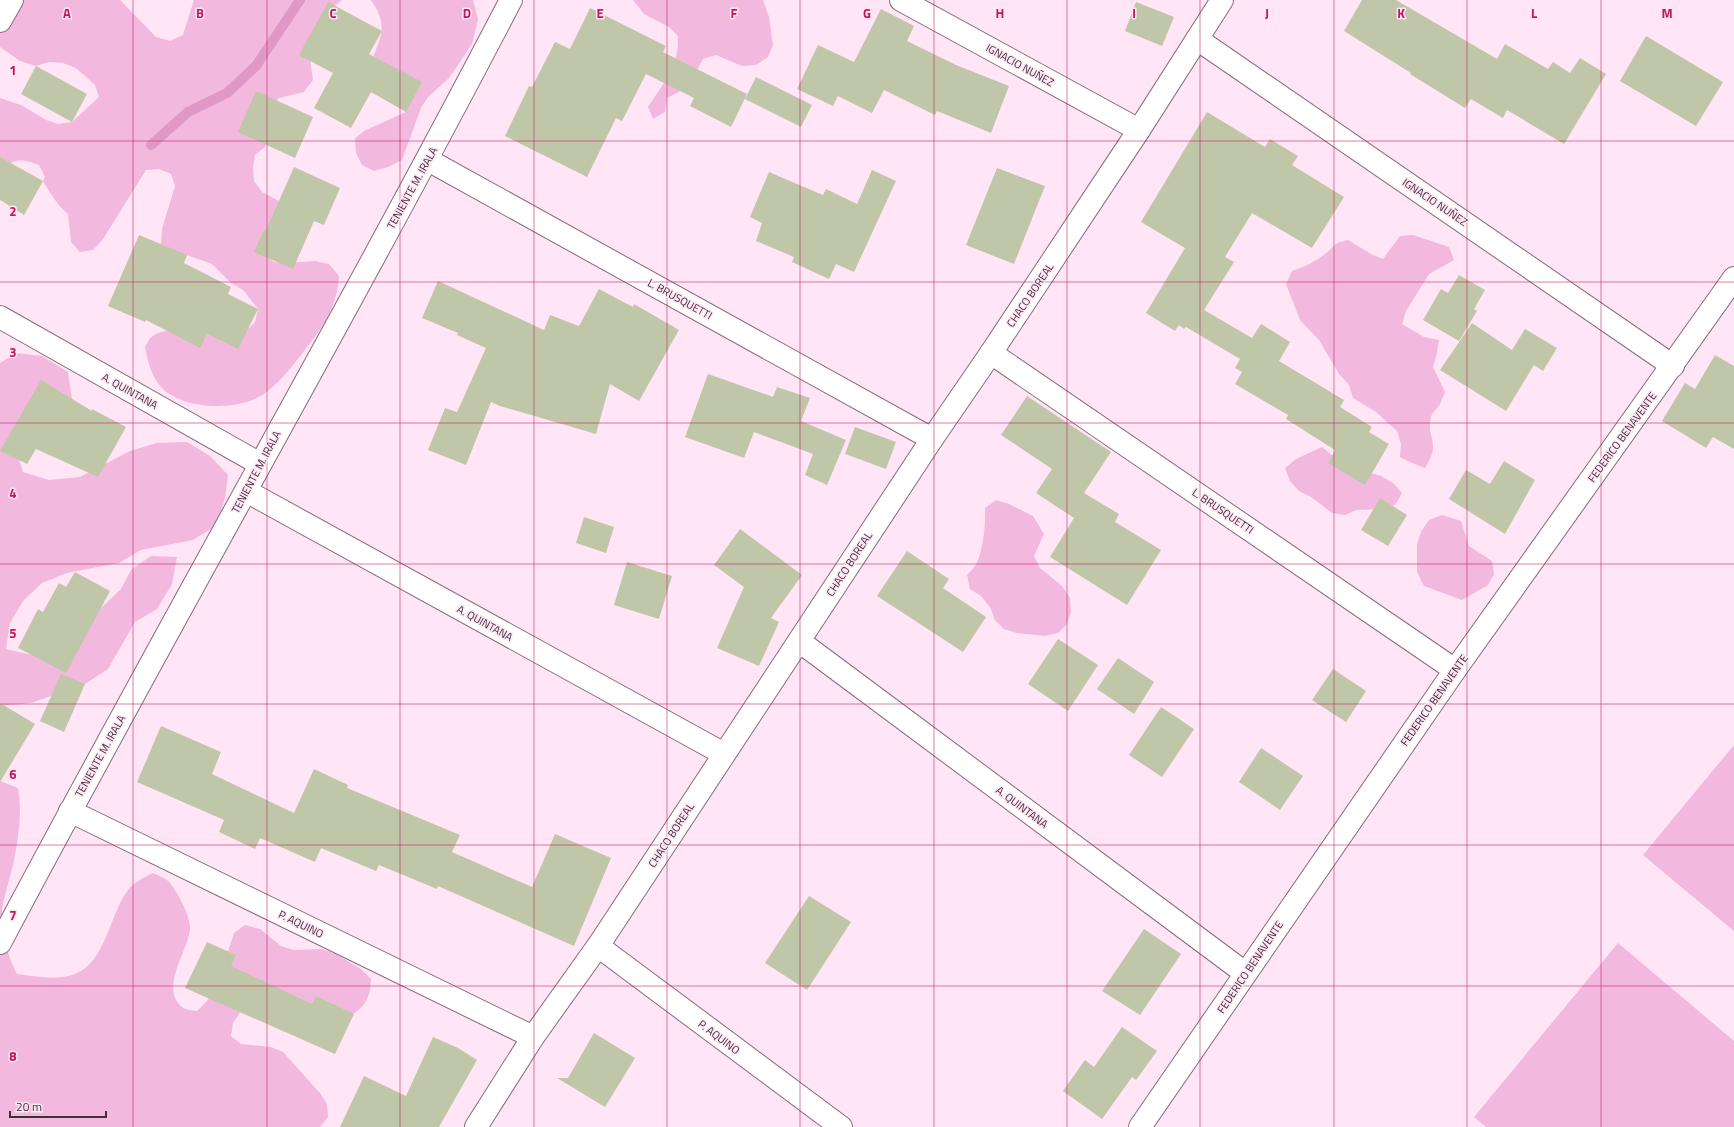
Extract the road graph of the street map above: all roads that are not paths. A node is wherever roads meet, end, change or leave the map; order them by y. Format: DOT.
graph roads {
  1 [pos="12,0"];
  2 [pos="511,0"];
  3 [pos="901,0"];
  4 [pos="1222,0"];
  5 [pos="0,21"];
  6 [pos="1197,39"];
  7 [pos="1139,130"];
  8 [pos="428,160"];
  9 [pos="1734,278"];
  10 [pos="0,317"];
  11 [pos="991,353"];
  12 [pos="1673,366"];
  13 [pos="932,439"];
  14 [pos="260,464"];
  15 [pos="246,491"];
  16 [pos="799,641"];
  17 [pos="1455,670"];
  18 [pos="724,754"];
  19 [pos="70,811"];
  20 [pos="0,943"];
  21 [pos="598,946"];
  22 [pos="1245,974"];
  23 [pos="533,1037"];
  24 [pos="476,1127"];
  25 [pos="841,1127"];
  26 [pos="1140,1127"];
  1 -- 5 [label="street"];
  2 -- 8 [label="street, TENIENTE M. IRALA"];
  3 -- 7 [label="street, IGNACIO NUÑEZ"];
  4 -- 6 [label="street, CHACO BOREAL"];
  6 -- 7 [label="street, CHACO BOREAL"];
  6 -- 12 [label="street, IGNACIO NUÑEZ"];
  7 -- 11 [label="street, CHACO BOREAL"];
  8 -- 13 [label="street, L. BRUSQUETTI"];
  8 -- 14 [label="street, TENIENTE M. IRALA"];
  9 -- 12 [label="street, FEDERICO BENAVENTE"];
  10 -- 14 [label="street, A. QUINTANA"];
  11 -- 13 [label="street, CHACO BOREAL"];
  11 -- 17 [label="street, L. BRUSQUETTI"];
  12 -- 17 [label="street, FEDERICO BENAVENTE"];
  13 -- 16 [label="street, CHACO BOREAL"];
  14 -- 15 [label="street, TENIENTE M. IRALA"];
  15 -- 18 [label="street, A. QUINTANA"];
  15 -- 19 [label="street, TENIENTE M. IRALA"];
  16 -- 18 [label="street, CHACO BOREAL"];
  16 -- 22 [label="street, A. QUINTANA"];
  17 -- 22 [label="street, FEDERICO BENAVENTE"];
  18 -- 21 [label="street, CHACO BOREAL"];
  19 -- 20 [label="street, TENIENTE M. IRALA"];
  19 -- 23 [label="street, P. AQUINO"];
  21 -- 23 [label="street, CHACO BOREAL"];
  21 -- 25 [label="street, P. AQUINO"];
  22 -- 26 [label="street, FEDERICO BENAVENTE"];
  23 -- 24 [label="street, CHACO BOREAL"];
}
